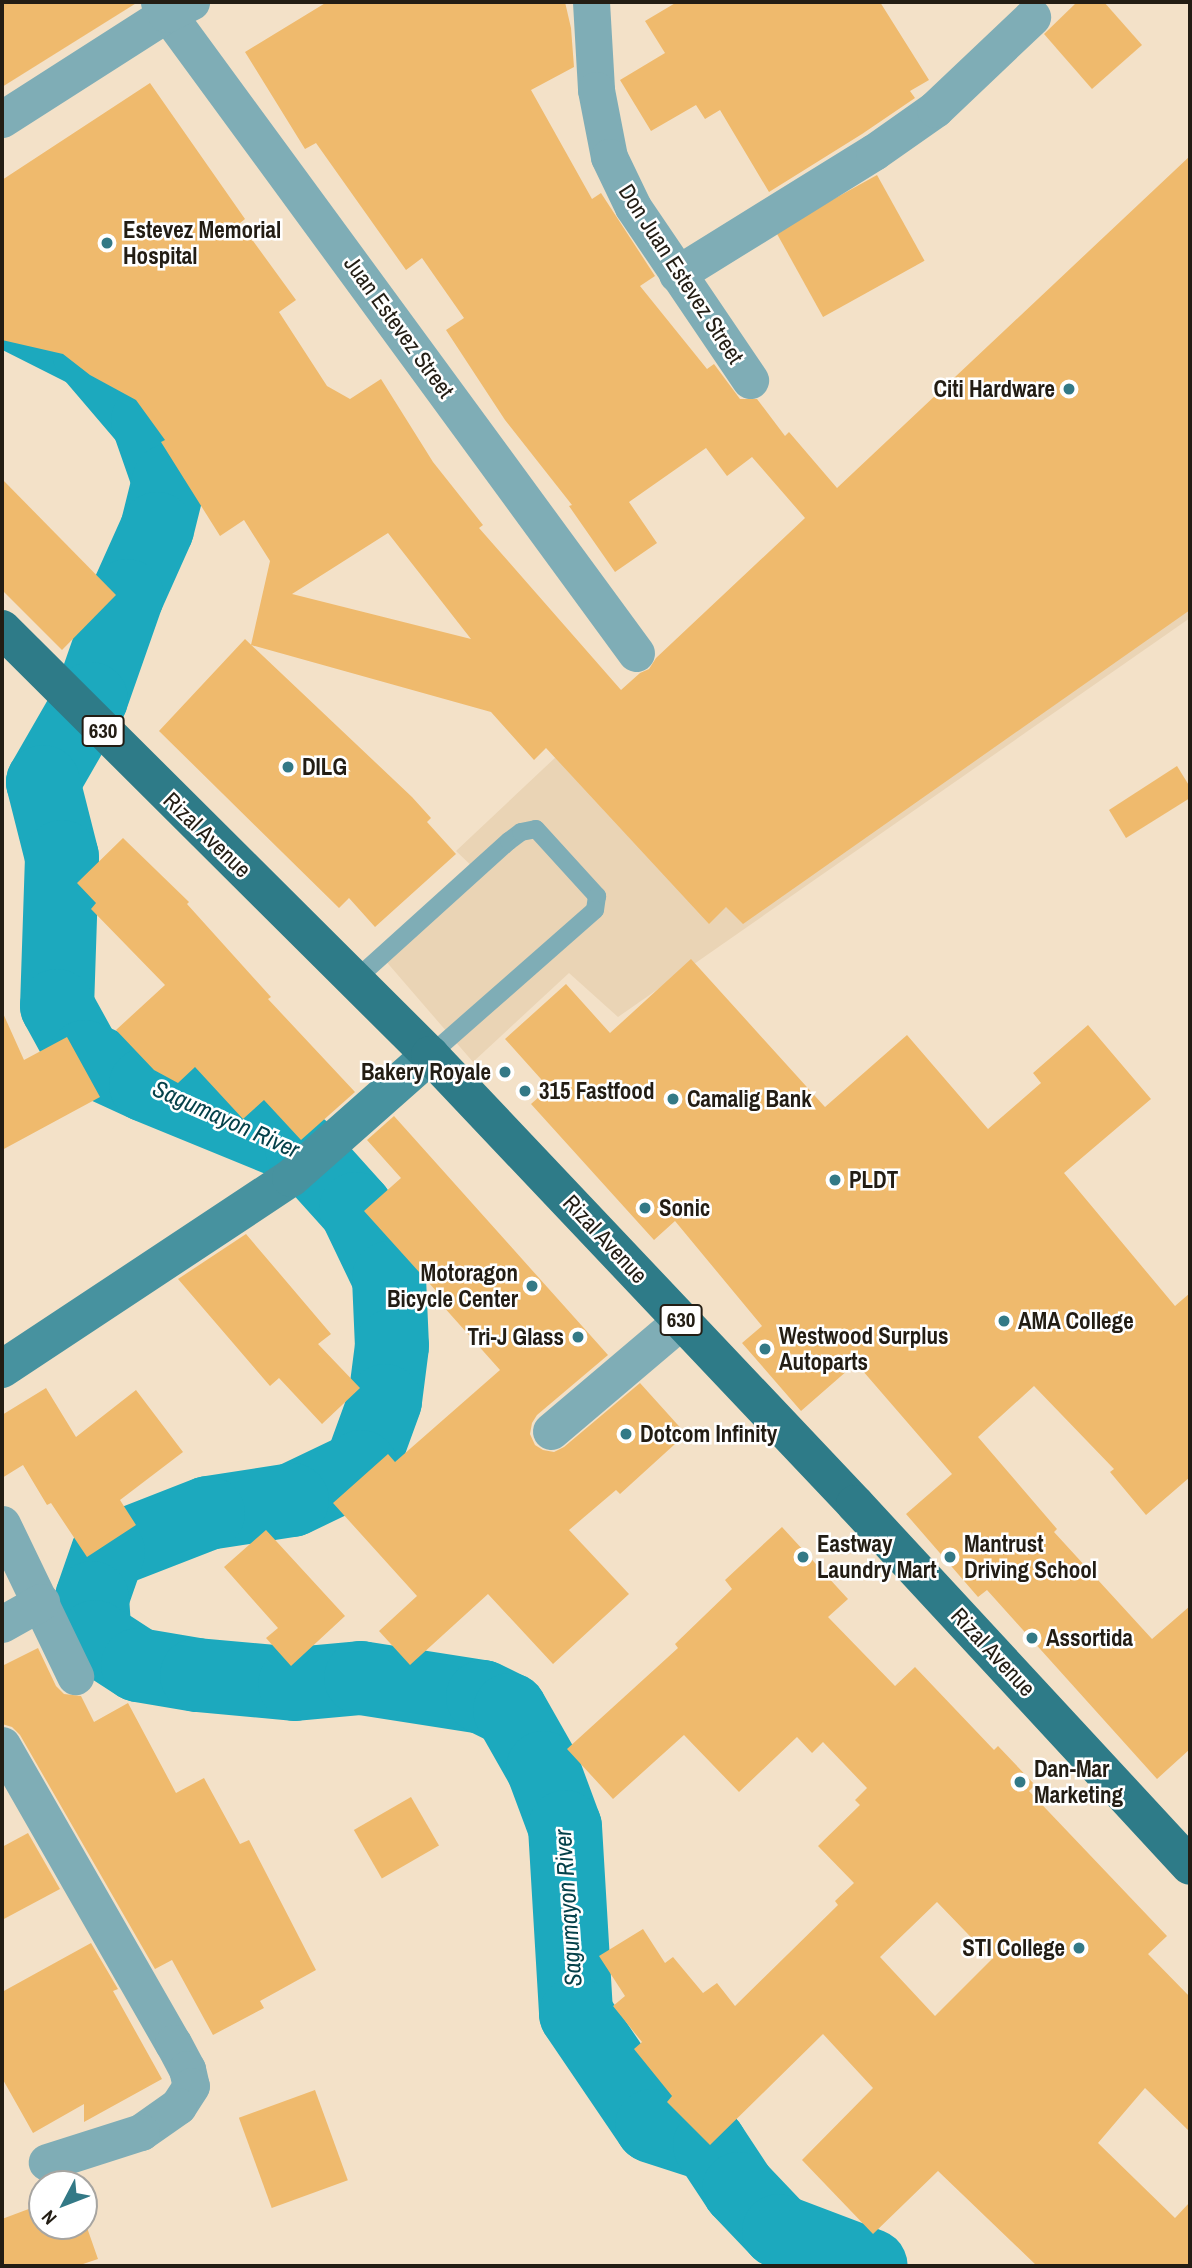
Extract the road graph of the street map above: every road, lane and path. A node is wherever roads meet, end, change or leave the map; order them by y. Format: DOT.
graph roads {
  1 [pos="591,2"];
  2 [pos="172,6"];
  3 [pos="1032,17"];
  4 [pos="2,119"];
  5 [pos="677,274"];
  6 [pos="750,380"];
  7 [pos="2,629"];
  8 [pos="636,653"];
  9 [pos="355,980"];
  10 [pos="430,1055"];
  11 [pos="682,1320"];
  12 [pos="2,1369"];
  13 [pos="551,1431"];
  14 [pos="2,1524"];
  15 [pos="41,1602"];
  16 [pos="2,1624"];
  17 [pos="75,1676"];
  18 [pos="2,1745"];
  19 [pos="1186,1855"];
  20 [pos="47,2162"];
  1 -- 5 [label="street, Don Juan Estevez Street"];
  2 -- 4 [label="street"];
  2 -- 8 [label="street, Juan Estevez Street"];
  3 -- 5 [label="street"];
  5 -- 6 [label="street, Don Juan Estevez Street"];
  7 -- 9 [label="main road, Rizal Avenue / 630"];
  9 -- 10 [label="main road, Rizal Avenue / 630"];
  9 -- 10 [label="lane"];
  10 -- 11 [label="main road, Rizal Avenue / 630"];
  10 -- 12 [label="street"];
  11 -- 13 [label="street"];
  11 -- 19 [label="main road, Rizal Avenue / 630"];
  14 -- 15 [label="street"];
  15 -- 16 [label="street"];
  15 -- 17 [label="street"];
  18 -- 20 [label="street"];
}
